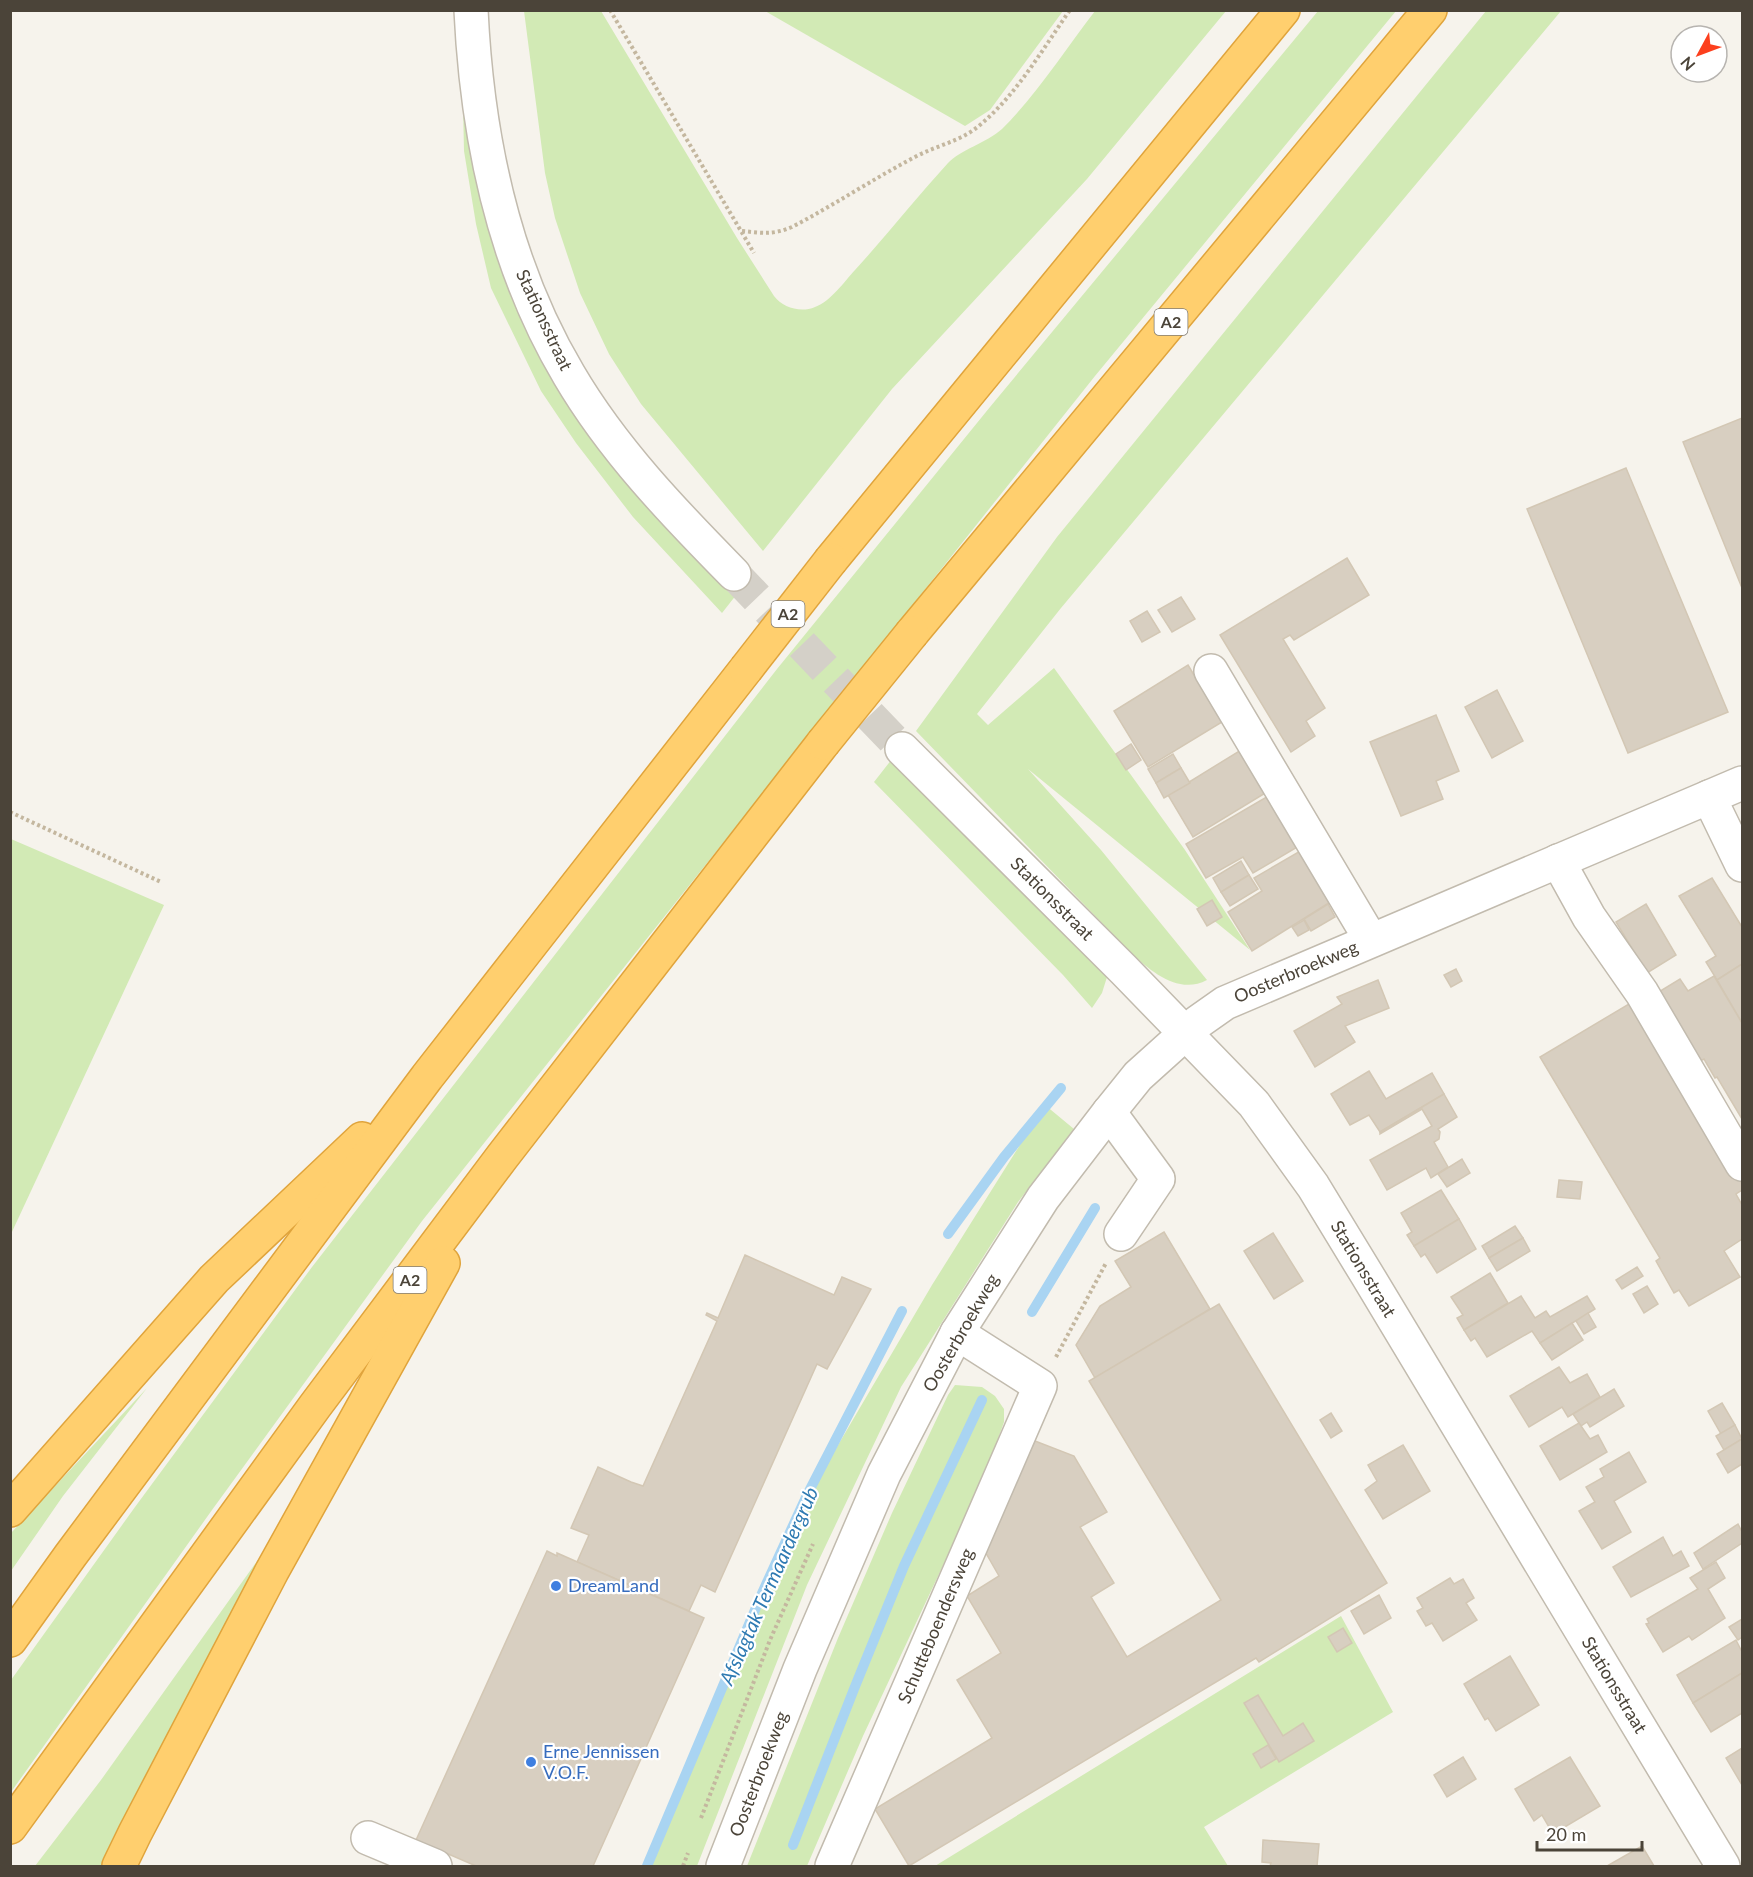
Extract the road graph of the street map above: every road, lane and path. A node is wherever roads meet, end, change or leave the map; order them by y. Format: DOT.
graph roads {
  1 [pos="471,10"];
  2 [pos="610,10"];
  3 [pos="1070,10"];
  4 [pos="1283,10"];
  5 [pos="1430,10"];
  6 [pos="742,231"];
  7 [pos="754,253"];
  8 [pos="734,574"];
  9 [pos="1211,671"];
  10 [pos="902,749"];
  11 [pos="1743,783"];
  12 [pos="1709,796"];
  13 [pos="10,812"];
  14 [pos="1558,861"];
  15 [pos="1743,865"];
  16 [pos="161,882"];
  17 [pos="1371,940"];
  18 [pos="1186,1033"];
  19 [pos="427,1077"];
  20 [pos="1109,1112"];
  21 [pos="502,1157"];
  22 [pos="1743,1164"];
  23 [pos="1122,1234"];
  24 [pos="957,1333"];
  25 [pos="1040,1386"];
  26 [pos="10,1510"];
  27 [pos="10,1640"];
  28 [pos="10,1827"];
  29 [pos="368,1838"];
  30 [pos="119,1866"];
  31 [pos="435,1866"];
  32 [pos="723,1866"];
  33 [pos="832,1866"];
  34 [pos="1723,1866"];
  1 -- 8 [label="street, Stationsstraat"];
  2 -- 6 [label="path"];
  3 -- 6 [label="path"];
  4 -- 19 [label="highway, A2, bridge"];
  5 -- 21 [label="highway, A2, bridge"];
  6 -- 7 [label="path"];
  9 -- 17 [label="street, Oosterbroekweg"];
  10 -- 18 [label="street, Stationsstraat"];
  11 -- 12 [label="street, Oosterbroekweg"];
  12 -- 14 [label="street, Oosterbroekweg"];
  12 -- 15 [label="street"];
  13 -- 16 [label="path"];
  14 -- 17 [label="street, Oosterbroekweg"];
  14 -- 22 [label="street"];
  17 -- 18 [label="street, Oosterbroekweg"];
  18 -- 20 [label="street, Oosterbroekweg"];
  18 -- 34 [label="street, Stationsstraat"];
  19 -- 26 [label="highway, A2"];
  19 -- 27 [label="highway, A2"];
  20 -- 23 [label="street"];
  20 -- 24 [label="street, Oosterbroekweg"];
  21 -- 28 [label="highway, A2"];
  21 -- 30 [label="highway, A2"];
  23 -- 25 [label="path"];
  24 -- 25 [label="street"];
  24 -- 32 [label="street, Oosterbroekweg"];
  25 -- 33 [label="street, Schutteboendersweg"];
  29 -- 31 [label="street"];
}
